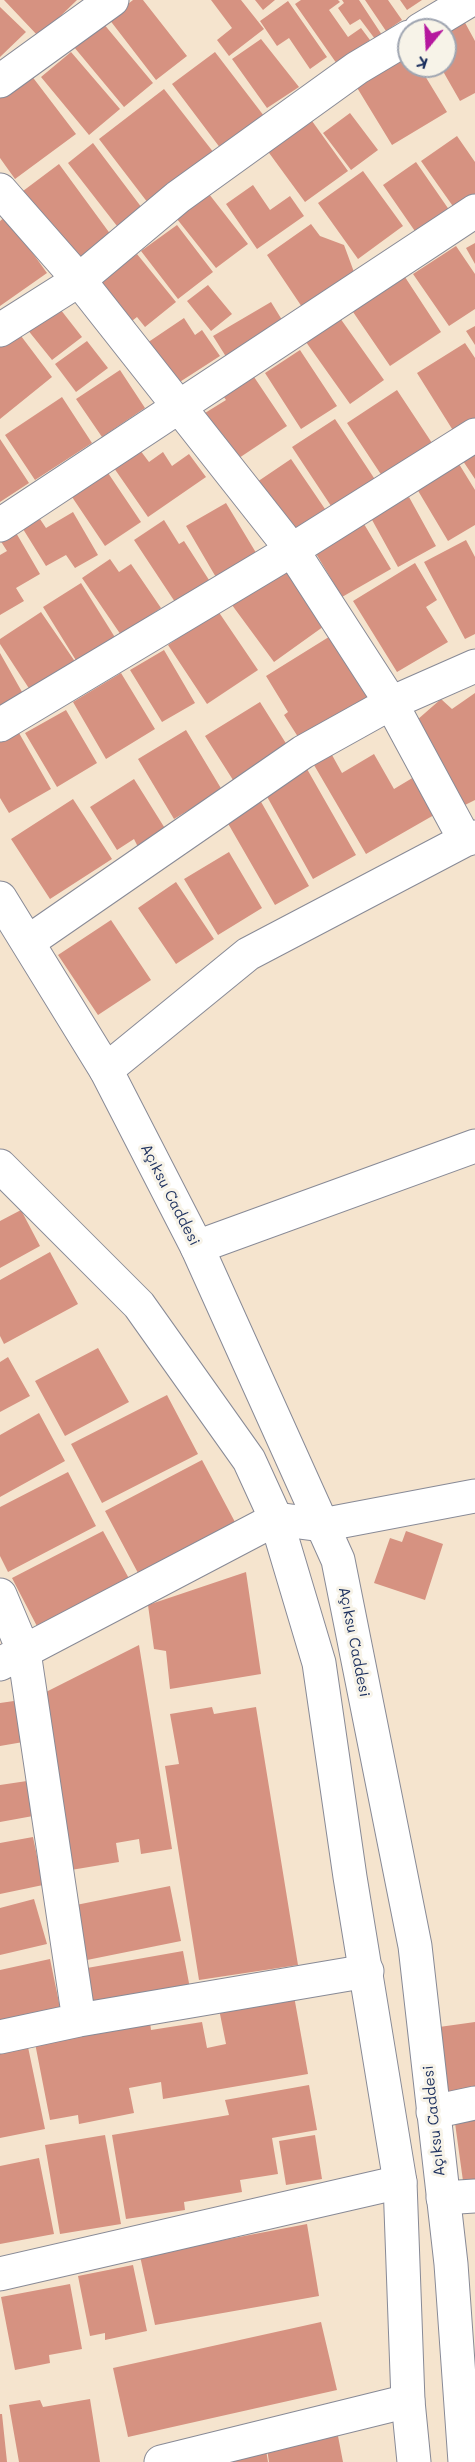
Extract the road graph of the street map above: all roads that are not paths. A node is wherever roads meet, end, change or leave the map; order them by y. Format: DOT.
graph roads {
  1 [pos="112,0"];
  2 [pos="470,0"];
  3 [pos="440,18"];
  4 [pos="397,44"];
  5 [pos="0,81"];
  6 [pos="0,190"];
  7 [pos="475,211"];
  8 [pos="79,280"];
  9 [pos="0,330"];
  10 [pos="178,407"];
  11 [pos="475,435"];
  12 [pos="0,525"];
  13 [pos="292,550"];
  14 [pos="475,666"];
  15 [pos="390,703"];
  16 [pos="0,725"];
  17 [pos="470,838"];
  18 [pos="0,898"];
  19 [pos="28,942"];
  20 [pos="106,1070"];
  21 [pos="475,1146"];
  22 [pos="0,1166"];
  23 [pos="197,1247"];
  24 [pos="475,1496"];
  25 [pos="276,1519"];
  26 [pos="322,1525"];
  27 [pos="0,1595"];
  28 [pos="12,1658"];
  29 [pos="367,1971"];
  30 [pos="80,2020"];
  31 [pos="0,2037"];
  32 [pos="475,2103"];
  33 [pos="433,2112"];
  34 [pos="400,2182"];
  35 [pos="475,2196"];
  36 [pos="442,2198"];
  37 [pos="0,2274"];
  38 [pos="408,2401"];
  39 [pos="467,2445"];
  40 [pos="161,2462"];
  41 [pos="414,2462"];
  1 -- 5 [label="street"];
  2 -- 3 [label="street"];
  4 -- 8 [label="street"];
  6 -- 8 [label="street"];
  7 -- 10 [label="street"];
  8 -- 9 [label="street"];
  8 -- 10 [label="street"];
  10 -- 12 [label="street"];
  10 -- 13 [label="street"];
  11 -- 13 [label="street"];
  13 -- 15 [label="street"];
  13 -- 16 [label="street"];
  14 -- 15 [label="street"];
  15 -- 17 [label="street"];
  15 -- 19 [label="street"];
  17 -- 20 [label="street"];
  18 -- 19 [label="street, Açıksu Caddesi"];
  19 -- 20 [label="street, Açıksu Caddesi"];
  20 -- 23 [label="street, Açıksu Caddesi"];
  21 -- 23 [label="street"];
  22 -- 25 [label="street"];
  23 -- 26 [label="street, Açıksu Caddesi"];
  24 -- 26 [label="street"];
  25 -- 26 [label="street"];
  25 -- 28 [label="street"];
  25 -- 29 [label="street"];
  26 -- 33 [label="street, Açıksu Caddesi"];
  27 -- 28 [label="street"];
  28 -- 30 [label="street"];
  29 -- 30 [label="street"];
  29 -- 34 [label="street"];
  30 -- 31 [label="street"];
  32 -- 33 [label="street"];
  33 -- 36 [label="street, Açıksu Caddesi"];
  34 -- 37 [label="street"];
  34 -- 38 [label="street"];
  35 -- 36 [label="street"];
  36 -- 39 [label="street, Açıksu Caddesi"];
  38 -- 40 [label="street"];
  38 -- 41 [label="street"];
}
